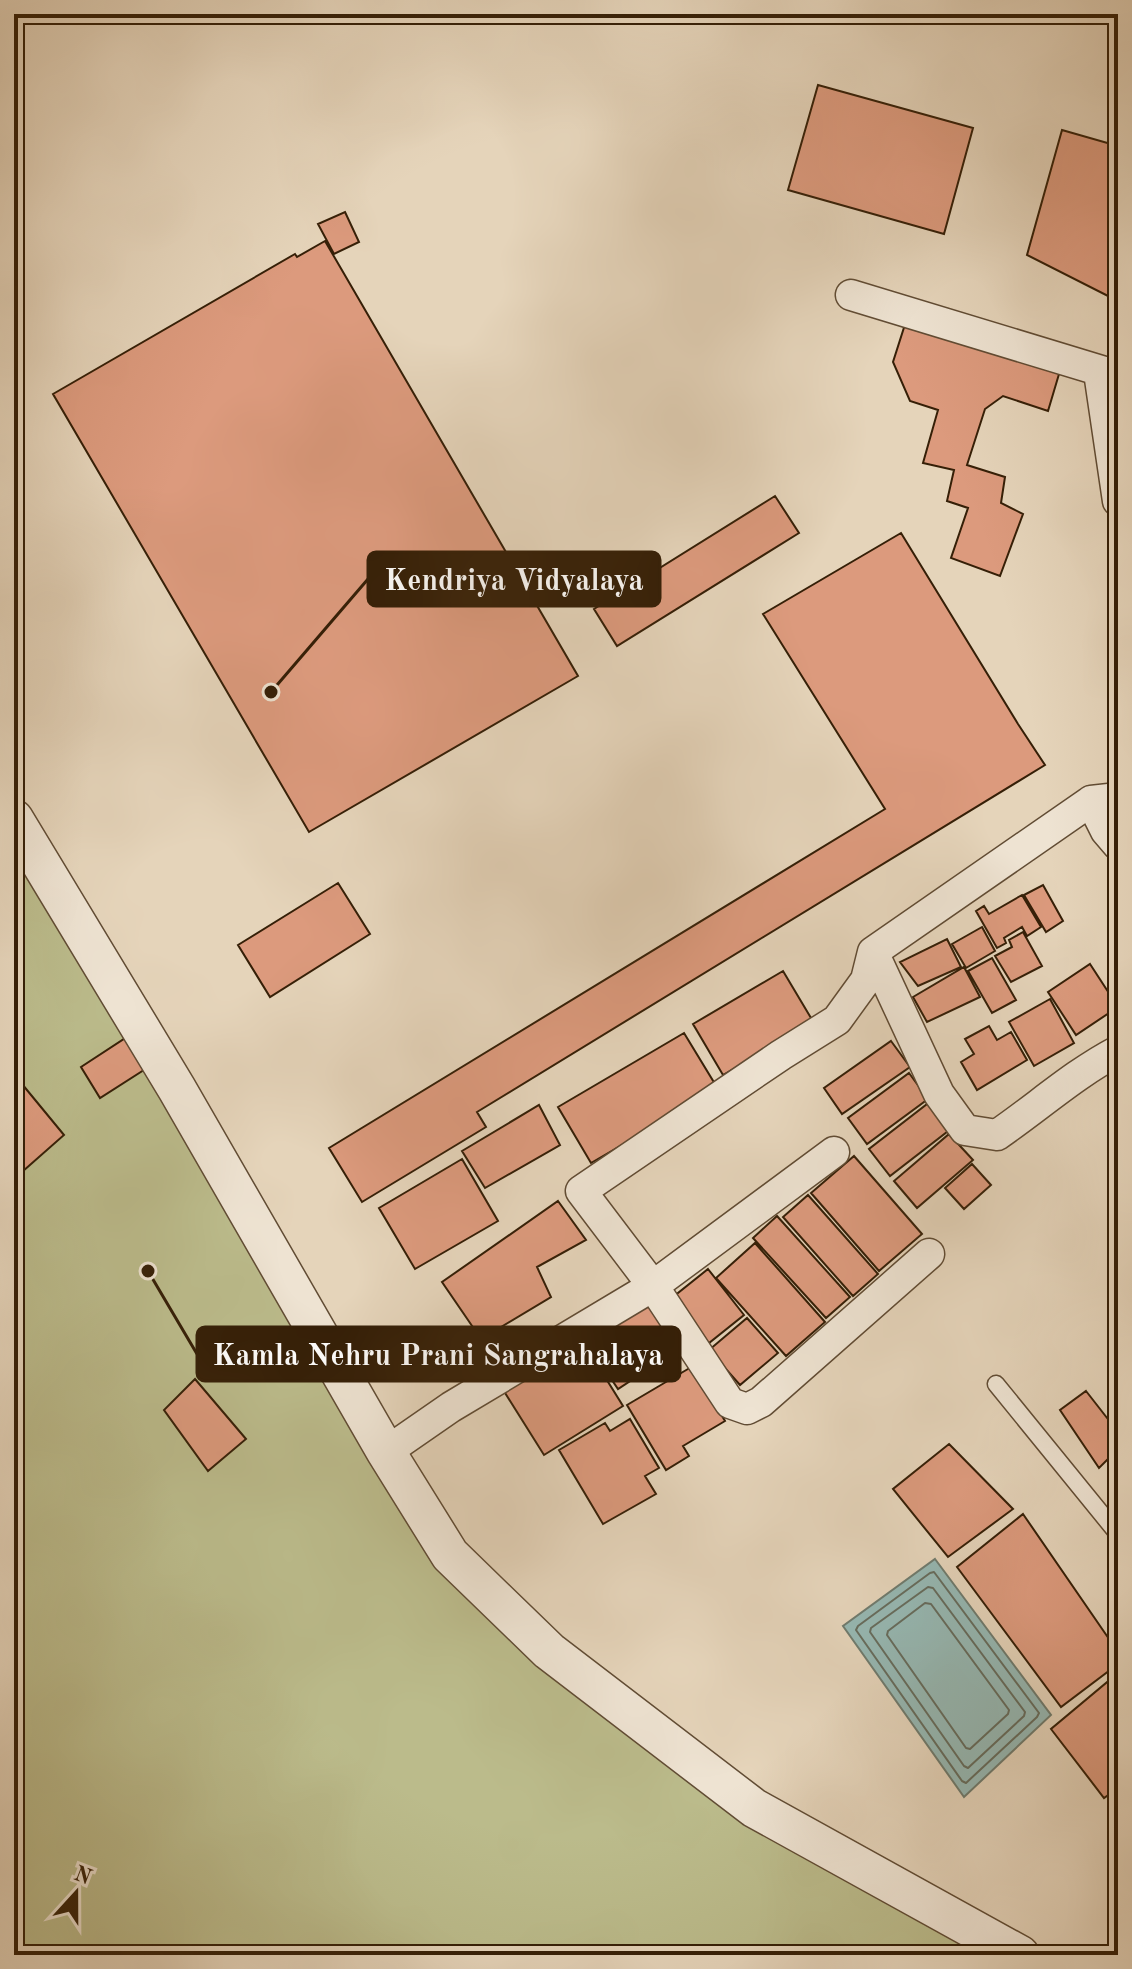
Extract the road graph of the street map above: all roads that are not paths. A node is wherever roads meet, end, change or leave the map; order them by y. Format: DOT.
graph roads {
  1 [pos="851,295"];
  2 [pos="1108,374"];
  3 [pos="1118,501"];
  4 [pos="1105,800"];
  5 [pos="14,819"];
  6 [pos="1118,845"];
  7 [pos="873,952"];
  8 [pos="1118,1051"];
  9 [pos="834,1152"];
  10 [pos="929,1254"];
  11 [pos="653,1286"];
  12 [pos="996,1384"];
  13 [pos="386,1452"];
  14 [pos="1118,1534"];
  15 [pos="1020,1955"];
  1 -- 2 [label="street"];
  2 -- 3 [label="street"];
  4 -- 6 [label="street"];
  4 -- 7 [label="street"];
  5 -- 13 [label="street"];
  7 -- 8 [label="street"];
  7 -- 11 [label="street"];
  9 -- 11 [label="street"];
  10 -- 11 [label="street"];
  11 -- 13 [label="street"];
  12 -- 14 [label="lane"];
  13 -- 15 [label="street"];
}
